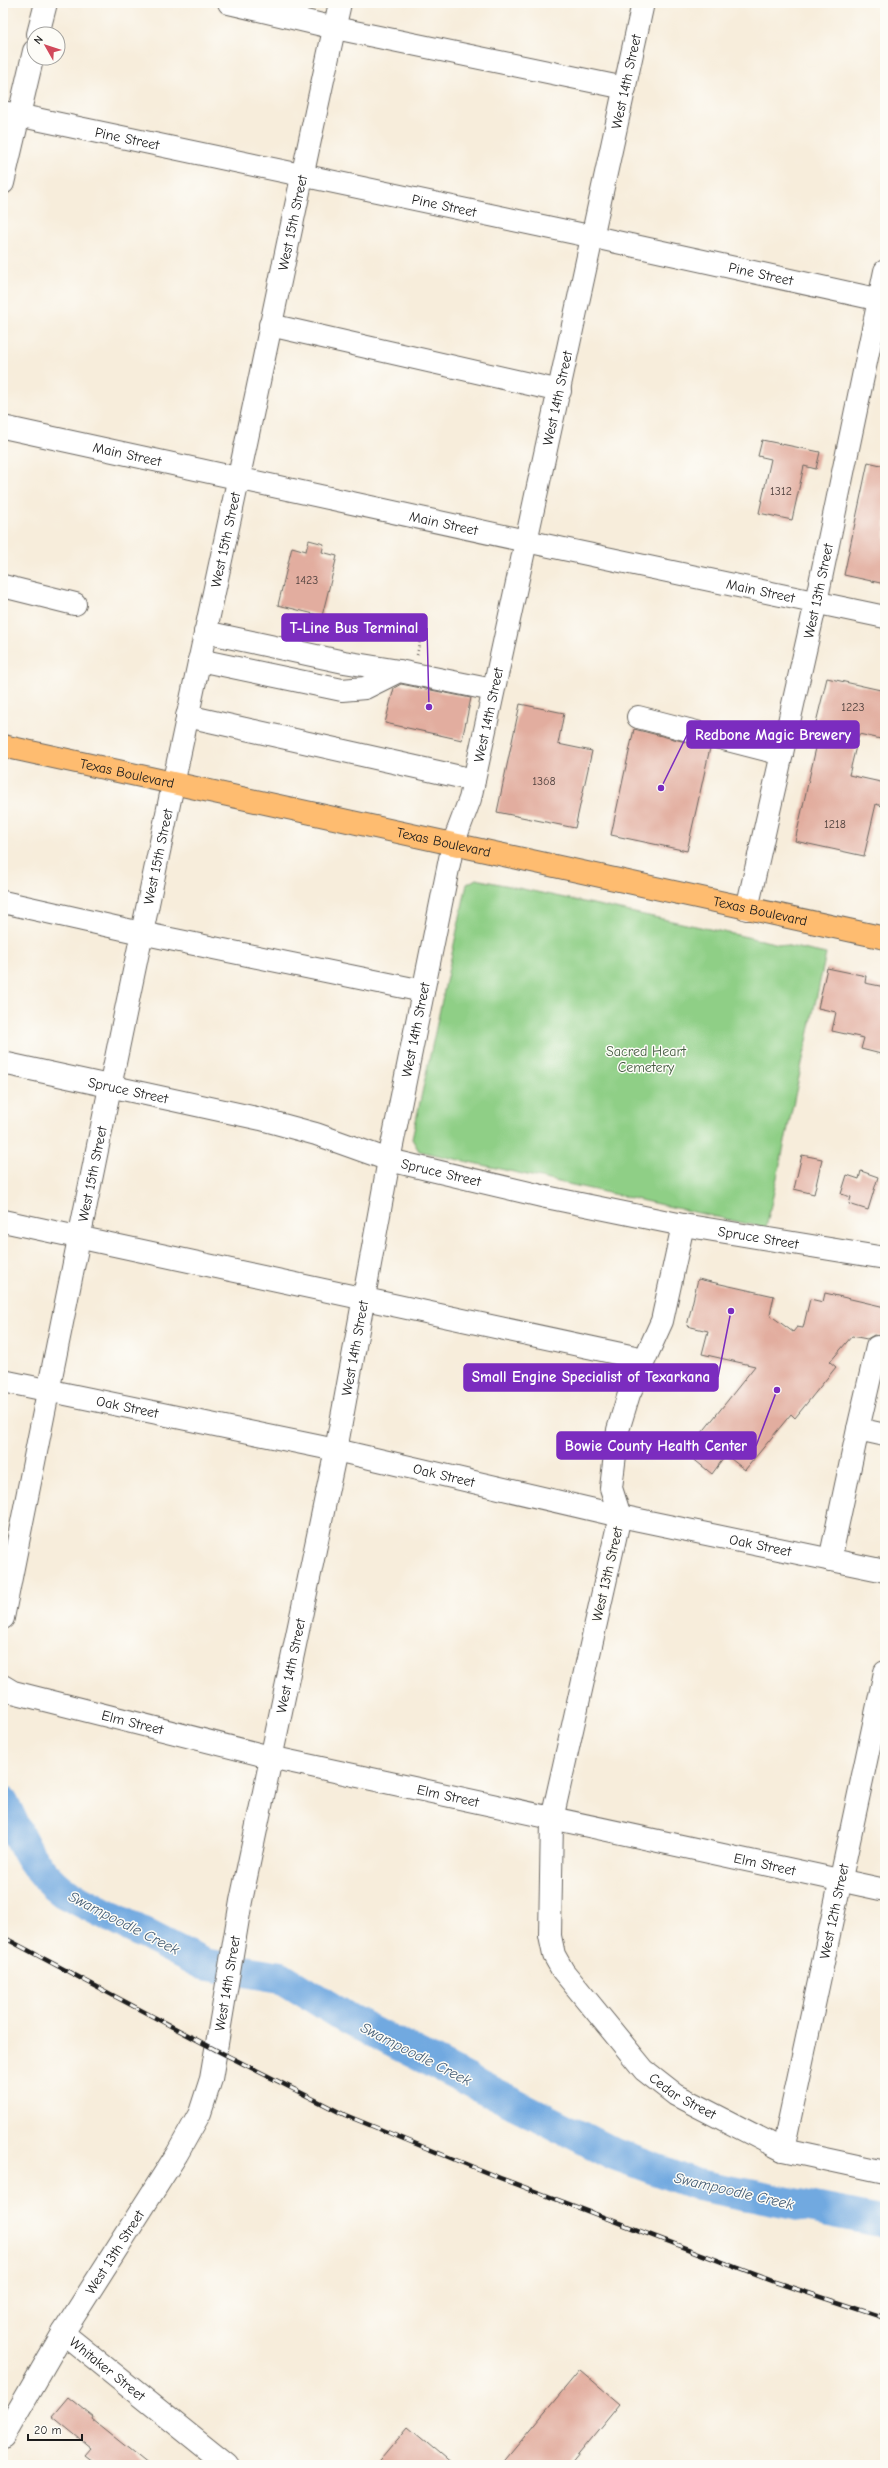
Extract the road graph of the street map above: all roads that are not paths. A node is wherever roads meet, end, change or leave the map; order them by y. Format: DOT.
graph roads {
  1 [pos="46,3"];
  2 [pos="229,3"];
  3 [pos="340,3"];
  4 [pos="644,3"];
  5 [pos="40,26"];
  6 [pos="335,28"];
  7 [pos="28,66"];
  8 [pos="625,88"];
  9 [pos="10,114"];
  10 [pos="301,175"];
  11 [pos="3,183"];
  12 [pos="594,237"];
  13 [pos="885,271"];
  14 [pos="882,301"];
  15 [pos="270,325"];
  16 [pos="560,391"];
  17 [pos="3,427"];
  18 [pos="239,477"];
  19 [pos="526,541"];
  20 [pos="3,586"];
  21 [pos="816,602"];
  22 [pos="75,604"];
  23 [pos="885,617"];
  24 [pos="205,632"];
  25 [pos="199,660"];
  26 [pos="406,672"];
  27 [pos="493,690"];
  28 [pos="187,716"];
  29 [pos="638,717"];
  30 [pos="3,746"];
  31 [pos="782,754"];
  32 [pos="474,780"];
  33 [pos="172,785"];
  34 [pos="453,844"];
  35 [pos="3,902"];
  36 [pos="747,909"];
  37 [pos="141,933"];
  38 [pos="885,938"];
  39 [pos="423,990"];
  40 [pos="3,1063"];
  41 [pos="111,1086"];
  42 [pos="389,1160"];
  43 [pos="3,1221"];
  44 [pos="683,1225"];
  45 [pos="79,1238"];
  46 [pos="885,1258"];
  47 [pos="363,1299"];
  48 [pos="877,1347"];
  49 [pos="644,1360"];
  50 [pos="3,1381"];
  51 [pos="48,1390"];
  52 [pos="858,1429"];
  53 [pos="885,1435"];
  54 [pos="336,1450"];
  55 [pos="620,1516"];
  56 [pos="830,1560"];
  57 [pos="885,1571"];
  58 [pos="3,1618"];
  59 [pos="885,1672"];
  60 [pos="8,1689"];
  61 [pos="880,1722"];
  62 [pos="270,1758"];
  63 [pos="552,1819"];
  64 [pos="841,1881"];
  65 [pos="885,1890"];
  66 [pos="552,1931"];
  67 [pos="214,2062"];
  68 [pos="783,2150"];
  69 [pos="885,2172"];
  70 [pos="63,2333"];
  71 [pos="3,2437"];
  72 [pos="227,2465"];
  1 -- 5 [label="street"];
  2 -- 6 [label="street"];
  3 -- 6 [label="street, West 15th Street"];
  4 -- 8 [label="street, West 14th Street"];
  6 -- 8 [label="street"];
  6 -- 10 [label="street, West 15th Street"];
  7 -- 9 [label="street"];
  8 -- 12 [label="street, West 14th Street"];
  9 -- 10 [label="street, Pine Street"];
  9 -- 11 [label="street"];
  10 -- 12 [label="street, Pine Street"];
  10 -- 15 [label="street, West 15th Street"];
  12 -- 14 [label="street, Pine Street"];
  12 -- 16 [label="street, West 14th Street"];
  13 -- 14 [label="street, West 13th Street"];
  14 -- 21 [label="street, West 13th Street"];
  15 -- 16 [label="street"];
  15 -- 18 [label="street, West 15th Street"];
  16 -- 19 [label="street, West 14th Street"];
  17 -- 18 [label="street, Main Street"];
  18 -- 19 [label="street, Main Street"];
  18 -- 24 [label="street, West 15th Street"];
  19 -- 21 [label="street, Main Street"];
  19 -- 27 [label="street, West 14th Street"];
  20 -- 22 [label="street"];
  21 -- 23 [label="street, Main Street"];
  21 -- 31 [label="street, West 13th Street"];
  24 -- 25 [label="street, West 15th Street"];
  24 -- 26 [label="street"];
  25 -- 26 [label="street"];
  25 -- 28 [label="street, West 15th Street"];
  26 -- 27 [label="street"];
  27 -- 32 [label="street, West 14th Street"];
  28 -- 32 [label="street"];
  28 -- 33 [label="street, West 15th Street"];
  29 -- 31 [label="street"];
  30 -- 33 [label="main road, Texas Boulevard"];
  31 -- 36 [label="street, West 13th Street"];
  32 -- 34 [label="street, West 14th Street"];
  33 -- 34 [label="main road, Texas Boulevard"];
  33 -- 37 [label="street, West 15th Street"];
  34 -- 36 [label="main road, Texas Boulevard"];
  34 -- 39 [label="street, West 14th Street"];
  35 -- 37 [label="street"];
  36 -- 38 [label="main road, Texas Boulevard"];
  37 -- 39 [label="street"];
  37 -- 41 [label="street, West 15th Street"];
  39 -- 42 [label="street, West 14th Street"];
  40 -- 41 [label="street, Spruce Street"];
  41 -- 42 [label="street, Spruce Street"];
  41 -- 45 [label="street, West 15th Street"];
  42 -- 44 [label="street, Spruce Street"];
  42 -- 47 [label="street, West 14th Street"];
  43 -- 45 [label="street"];
  44 -- 46 [label="street, Spruce Street"];
  44 -- 49 [label="street, West 13th Street"];
  45 -- 47 [label="street"];
  45 -- 51 [label="street, West 15th Street"];
  47 -- 49 [label="street"];
  47 -- 54 [label="street, West 14th Street"];
  48 -- 52 [label="street"];
  49 -- 55 [label="street, West 13th Street"];
  50 -- 51 [label="street, Oak Street"];
  51 -- 54 [label="street, Oak Street"];
  51 -- 58 [label="street, West 15th Street"];
  52 -- 53 [label="street"];
  52 -- 56 [label="street"];
  54 -- 55 [label="street, Oak Street"];
  54 -- 62 [label="street, West 14th Street"];
  55 -- 56 [label="street, Oak Street"];
  55 -- 63 [label="street, West 13th Street"];
  56 -- 57 [label="street, Oak Street"];
  59 -- 61 [label="street, West 12th Street"];
  60 -- 62 [label="street, Elm Street"];
  61 -- 64 [label="street, West 12th Street"];
  62 -- 63 [label="street, Elm Street"];
  62 -- 67 [label="street, West 14th Street"];
  63 -- 64 [label="street, Elm Street"];
  63 -- 66 [label="street, West 13th Street"];
  64 -- 65 [label="street, Elm Street"];
  64 -- 68 [label="street, West 12th Street"];
  66 -- 68 [label="street, Cedar Street"];
  67 -- 70 [label="street, West 13th Street"];
  68 -- 69 [label="street, Cedar Street"];
  70 -- 71 [label="street, West 13th Street"];
  70 -- 72 [label="street, Whitaker Street"];
}
